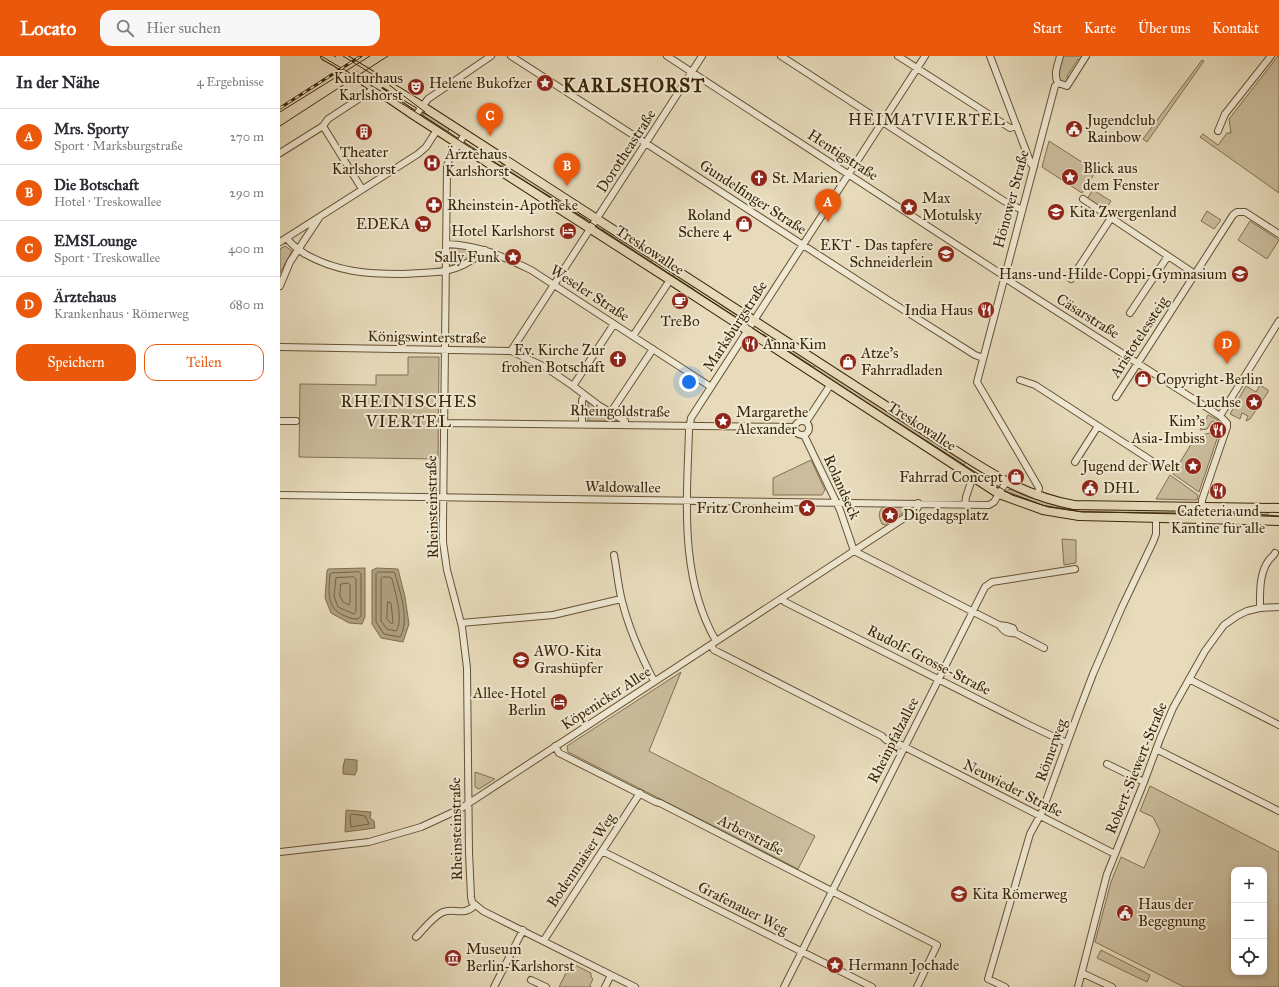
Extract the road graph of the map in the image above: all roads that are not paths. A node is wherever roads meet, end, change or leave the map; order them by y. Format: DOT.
graph roads {
  1 [pos="325,56"];
  2 [pos="340,56"];
  3 [pos="491,56"];
  4 [pos="511,56"];
  5 [pos="667,56"];
  6 [pos="702,56"];
  7 [pos="780,56"];
  8 [pos="898,56"];
  9 [pos="925,56"];
  10 [pos="990,56"];
  11 [pos="1060,56"];
  12 [pos="1086,56"];
  13 [pos="1271,56"];
  14 [pos="917,68"];
  15 [pos="692,72"];
  16 [pos="383,83"];
  17 [pos="1058,83"];
  18 [pos="375,89"];
  19 [pos="422,106"];
  20 [pos="416,116"];
  21 [pos="882,122"];
  22 [pos="323,126"];
  23 [pos="1017,126"];
  24 [pos="437,130"];
  25 [pos="1218,131"];
  26 [pos="465,134"];
  27 [pos="646,143"];
  28 [pos="459,144"];
  29 [pos="280,152"];
  30 [pos="1034,167"];
  31 [pos="849,174"];
  32 [pos="362,189"];
  33 [pos="1083,199"];
  34 [pos="1022,210"];
  35 [pos="319,218"];
  36 [pos="1111,218"];
  37 [pos="597,219"];
  38 [pos="591,228"];
  39 [pos="1279,234"];
  40 [pos="287,238"];
  41 [pos="280,242"];
  42 [pos="446,244"];
  43 [pos="803,245"];
  44 [pos="298,249"];
  45 [pos="485,250"];
  46 [pos="1168,256"];
  47 [pos="446,271"];
  48 [pos="1196,274"];
  49 [pos="1004,276"];
  50 [pos="1071,279"];
  51 [pos="670,280"];
  52 [pos="554,285"];
  53 [pos="280,286"];
  54 [pos="1130,313"];
  55 [pos="754,321"];
  56 [pos="1279,321"];
  57 [pos="614,324"];
  58 [pos="748,330"];
  59 [pos="634,336"];
  60 [pos="280,347"];
  61 [pos="653,349"];
  62 [pos="445,350"];
  63 [pos="511,351"];
  64 [pos="983,358"];
  65 [pos="1137,363"];
  66 [pos="1020,380"];
  67 [pos="830,384"];
  68 [pos="573,386"];
  69 [pos="711,387"];
  70 [pos="585,396"];
  71 [pos="1116,397"];
  72 [pos="611,412"];
  73 [pos="1220,416"];
  74 [pos="280,421"];
  75 [pos="296,421"];
  76 [pos="806,422"];
  77 [pos="444,423"];
  78 [pos="582,424"];
  79 [pos="624,425"];
  80 [pos="689,425"];
  81 [pos="1098,426"];
  82 [pos="795,427"];
  83 [pos="804,435"];
  84 [pos="1152,460"];
  85 [pos="1075,462"];
  86 [pos="972,476"];
  87 [pos="1006,482"];
  88 [pos="999,494"];
  89 [pos="280,495"];
  90 [pos="1037,496"];
  91 [pos="443,498"];
  92 [pos="687,500"];
  93 [pos="836,503"];
  94 [pos="918,503"];
  95 [pos="965,504"];
  96 [pos="1202,508"];
  97 [pos="1279,508"];
  98 [pos="1156,518"];
  99 [pos="1201,520"];
  100 [pos="1279,521"];
  101 [pos="854,551"];
  102 [pos="1275,553"];
  103 [pos="614,555"];
  104 [pos="1074,569"];
  105 [pos="782,598"];
  106 [pos="621,599"];
  107 [pos="1279,607"];
  108 [pos="1260,608"];
  109 [pos="972,612"];
  110 [pos="461,623"];
  111 [pos="714,643"];
  112 [pos="1044,648"];
  113 [pos="938,679"];
  114 [pos="1189,679"];
  115 [pos="654,681"];
  116 [pos="1279,725"];
  117 [pos="1067,742"];
  118 [pos="555,746"];
  119 [pos="901,746"];
  120 [pos="1156,749"];
  121 [pos="1107,764"];
  122 [pos="1144,782"];
  123 [pos="640,793"];
  124 [pos="468,803"];
  125 [pos="1279,811"];
  126 [pos="1040,816"];
  127 [pos="602,851"];
  128 [pos="280,852"];
  129 [pos="1115,854"];
  130 [pos="832,892"];
  131 [pos="475,905"];
  132 [pos="523,930"];
  133 [pos="416,937"];
  134 [pos="544,940"];
  135 [pos="801,952"];
  136 [pos="1082,973"];
  137 [pos="612,975"];
  138 [pos="531,980"];
  139 [pos="539,986"];
  140 [pos="494,987"];
  141 [pos="546,987"];
  142 [pos="605,987"];
  143 [pos="635,987"];
  144 [pos="784,987"];
  145 [pos="872,987"];
  146 [pos="917,987"];
  147 [pos="1004,987"];
  148 [pos="1078,987"];
  149 [pos="1112,987"];
  1 -- 18 [label="main road, Treskowallee"];
  2 -- 16 [label="main road, Treskowallee"];
  3 -- 19 [label="street"];
  4 -- 27 [label="street, Gundelfinger Straße"];
  5 -- 15 [label="street, Hentigstraße"];
  6 -- 15 [label="street, Dorotheastraße"];
  7 -- 21 [label="street"];
  8 -- 14 [label="street"];
  9 -- 14 [label="street, Marksburgstraße"];
  10 -- 23 [label="street"];
  11 -- 17 [label="street, Hönower Straße"];
  12 -- 17 [label="street"];
  13 -- 25 [label="street"];
  14 -- 21 [label="street, Marksburgstraße"];
  14 -- 23 [label="street"];
  15 -- 27 [label="street, Dorotheastraße"];
  15 -- 31 [label="street, Hentigstraße"];
  16 -- 18 [label="street"];
  16 -- 19 [label="main road, Treskowallee"];
  17 -- 30 [label="street, Hönower Straße"];
  18 -- 20 [label="main road, Treskowallee"];
  18 -- 22 [label="street"];
  19 -- 20 [label="street"];
  19 -- 26 [label="main road, Treskowallee"];
  20 -- 24 [label="main road, Treskowallee"];
  21 -- 31 [label="street, Marksburgstraße"];
  21 -- 34 [label="street"];
  22 -- 29 [label="street"];
  22 -- 32 [label="street"];
  23 -- 30 [label="street"];
  24 -- 28 [label="main road, Treskowallee"];
  24 -- 32 [label="street"];
  26 -- 28 [label="street, Rheinsteinstraße"];
  26 -- 37 [label="main road, Treskowallee"];
  27 -- 37 [label="street, Dorotheastraße"];
  27 -- 43 [label="street, Gundelfinger Straße"];
  28 -- 38 [label="main road, Treskowallee"];
  28 -- 42 [label="street, Rheinsteinstraße"];
  30 -- 34 [label="street, Hönower Straße"];
  31 -- 43 [label="street, Marksburgstraße"];
  31 -- 49 [label="street, Hentigstraße"];
  32 -- 35 [label="street"];
  33 -- 36 [label="street"];
  34 -- 49 [label="street, Hönower Straße"];
  35 -- 40 [label="street"];
  35 -- 44 [label="street"];
  36 -- 46 [label="street"];
  36 -- 50 [label="street"];
  37 -- 38 [label="street, Treskowallee"];
  37 -- 55 [label="main road, Treskowallee"];
  38 -- 51 [label="main road, Treskowallee"];
  38 -- 52 [label="street"];
  39 -- 48 [label="street, Aristotelessteig"];
  40 -- 41 [label="street"];
  40 -- 44 [label="street"];
  42 -- 45 [label="street, Weseler Straße"];
  42 -- 47 [label="street, Rheinsteinstraße"];
  43 -- 55 [label="street, Marksburgstraße"];
  43 -- 64 [label="street, Gundelfinger Straße"];
  44 -- 47 [label="street"];
  44 -- 53 [label="street"];
  45 -- 47 [label="street"];
  45 -- 52 [label="street, Weseler Straße"];
  46 -- 48 [label="street"];
  46 -- 54 [label="street"];
  47 -- 62 [label="street, Rheinsteinstraße"];
  48 -- 65 [label="street, Aristotelessteig"];
  49 -- 64 [label="street, Hönower Straße"];
  49 -- 65 [label="street, Cäsarstraße"];
  51 -- 58 [label="main road, Treskowallee"];
  51 -- 59 [label="street"];
  52 -- 57 [label="street, Weseler Straße"];
  52 -- 63 [label="street"];
  55 -- 58 [label="street, Marksburgstraße"];
  55 -- 87 [label="main road, Treskowallee"];
  56 -- 73 [label="street"];
  57 -- 59 [label="street, Weseler Straße"];
  57 -- 68 [label="street"];
  58 -- 67 [label="main road, Treskowallee"];
  58 -- 69 [label="street, Marksburgstraße"];
  59 -- 61 [label="street, Weseler Straße"];
  60 -- 62 [label="street, Königswinterstraße"];
  61 -- 69 [label="street, Weseler Straße"];
  61 -- 72 [label="street"];
  62 -- 63 [label="street, Königswinterstraße"];
  62 -- 77 [label="street, Rheinsteinstraße"];
  63 -- 68 [label="street, Königswinterstraße"];
  64 -- 90 [label="street, Hönower Straße"];
  65 -- 71 [label="street, Aristotelessteig"];
  65 -- 73 [label="street, Cäsarstraße"];
  66 -- 81 [label="street"];
  67 -- 76 [label="street"];
  67 -- 86 [label="main road, Treskowallee"];
  68 -- 70 [label="street, Königswinterstraße"];
  69 -- 80 [label="street, Marksburgstraße"];
  70 -- 72 [label="street, Königswinterstraße"];
  70 -- 78 [label="street"];
  72 -- 79 [label="street, Königswinterstraße"];
  73 -- 96 [label="street"];
  74 -- 75 [label="street"];
  76 -- 82 [label="street"];
  76 -- 83 [label="street"];
  77 -- 78 [label="street, Rheingoldstraße"];
  77 -- 91 [label="street, Rheinsteinstraße"];
  78 -- 79 [label="street, Rheingoldstraße"];
  79 -- 80 [label="street, Rheingoldstraße"];
  80 -- 82 [label="street, Rheingoldstraße"];
  80 -- 92 [label="street, Marksburgstraße"];
  81 -- 84 [label="street"];
  81 -- 85 [label="street"];
  82 -- 83 [label="street, Rolandseck"];
  83 -- 93 [label="street, Rolandseck"];
  86 -- 88 [label="main road, Treskowallee"];
  86 -- 95 [label="street"];
  87 -- 88 [label="street, Waldowallee"];
  87 -- 90 [label="main road, Treskowallee"];
  88 -- 95 [label="street, Waldowallee"];
  88 -- 98 [label="main road, Treskowallee"];
  89 -- 91 [label="street, Waldowallee"];
  90 -- 96 [label="main road, Treskowallee"];
  91 -- 92 [label="street, Waldowallee"];
  91 -- 110 [label="street, Rheinsteinstraße"];
  92 -- 93 [label="street, Waldowallee"];
  92 -- 111 [label="street, Marksburgstraße"];
  93 -- 94 [label="street, Waldowallee"];
  93 -- 101 [label="street, Rolandseck"];
  94 -- 95 [label="street, Waldowallee"];
  94 -- 101 [label="street, Köpenicker Allee"];
  96 -- 97 [label="main road, Treskowallee"];
  96 -- 99 [label="street"];
  98 -- 99 [label="main road, Treskowallee"];
  98 -- 117 [label="street, Römerweg"];
  99 -- 100 [label="main road, Treskowallee"];
  101 -- 105 [label="street, Köpenicker Allee"];
  101 -- 109 [label="street"];
  102 -- 108 [label="street"];
  103 -- 106 [label="street"];
  104 -- 109 [label="street, Rheinpfalzallee"];
  105 -- 111 [label="street, Köpenicker Allee"];
  105 -- 113 [label="street, Rudolf-Grosse-Straße"];
  106 -- 110 [label="street"];
  106 -- 115 [label="street"];
  107 -- 108 [label="street, Robert-Siewert-Straße"];
  108 -- 114 [label="street, Robert-Siewert-Straße"];
  109 -- 112 [label="street"];
  109 -- 113 [label="street, Rheinpfalzallee"];
  110 -- 124 [label="street, Rheinsteinstraße"];
  111 -- 115 [label="street, Köpenicker Allee"];
  111 -- 119 [label="street, Neuwieder Straße"];
  113 -- 117 [label="street, Rudolf-Grosse-Straße"];
  113 -- 119 [label="street, Rheinpfalzallee"];
  114 -- 116 [label="street"];
  114 -- 120 [label="street, Robert-Siewert-Straße"];
  115 -- 118 [label="street, Köpenicker Allee"];
  117 -- 126 [label="street, Römerweg"];
  118 -- 123 [label="street, Arberstraße"];
  118 -- 124 [label="street, Köpenicker Allee"];
  119 -- 126 [label="street, Neuwieder Straße"];
  119 -- 130 [label="street, Rheinpfalzallee"];
  120 -- 122 [label="street, Robert-Siewert-Straße"];
  120 -- 125 [label="street"];
  121 -- 122 [label="street"];
  122 -- 129 [label="street, Robert-Siewert-Straße"];
  123 -- 127 [label="street, Bodenmaiser Weg"];
  123 -- 130 [label="street, Arberstraße"];
  124 -- 128 [label="street, Köpenicker Allee"];
  124 -- 131 [label="street, Rheinsteinstraße"];
  126 -- 129 [label="street, Neuwieder Straße"];
  126 -- 147 [label="street, Römerweg"];
  127 -- 134 [label="street, Bodenmaiser Weg"];
  127 -- 135 [label="street, Grafenauer Weg"];
  129 -- 136 [label="street, Robert-Siewert-Straße"];
  130 -- 135 [label="street, Rheinpfalzallee"];
  130 -- 146 [label="street, Arberstraße"];
  131 -- 132 [label="street"];
  131 -- 133 [label="street"];
  132 -- 134 [label="street"];
  132 -- 140 [label="street"];
  134 -- 137 [label="street"];
  135 -- 144 [label="street, Rheinpfalzallee"];
  135 -- 145 [label="street, Grafenauer Weg"];
  136 -- 148 [label="street, Robert-Siewert-Straße"];
  136 -- 149 [label="street"];
  137 -- 142 [label="street"];
  137 -- 143 [label="street"];
  138 -- 139 [label="street"];
  139 -- 141 [label="street"];
}
